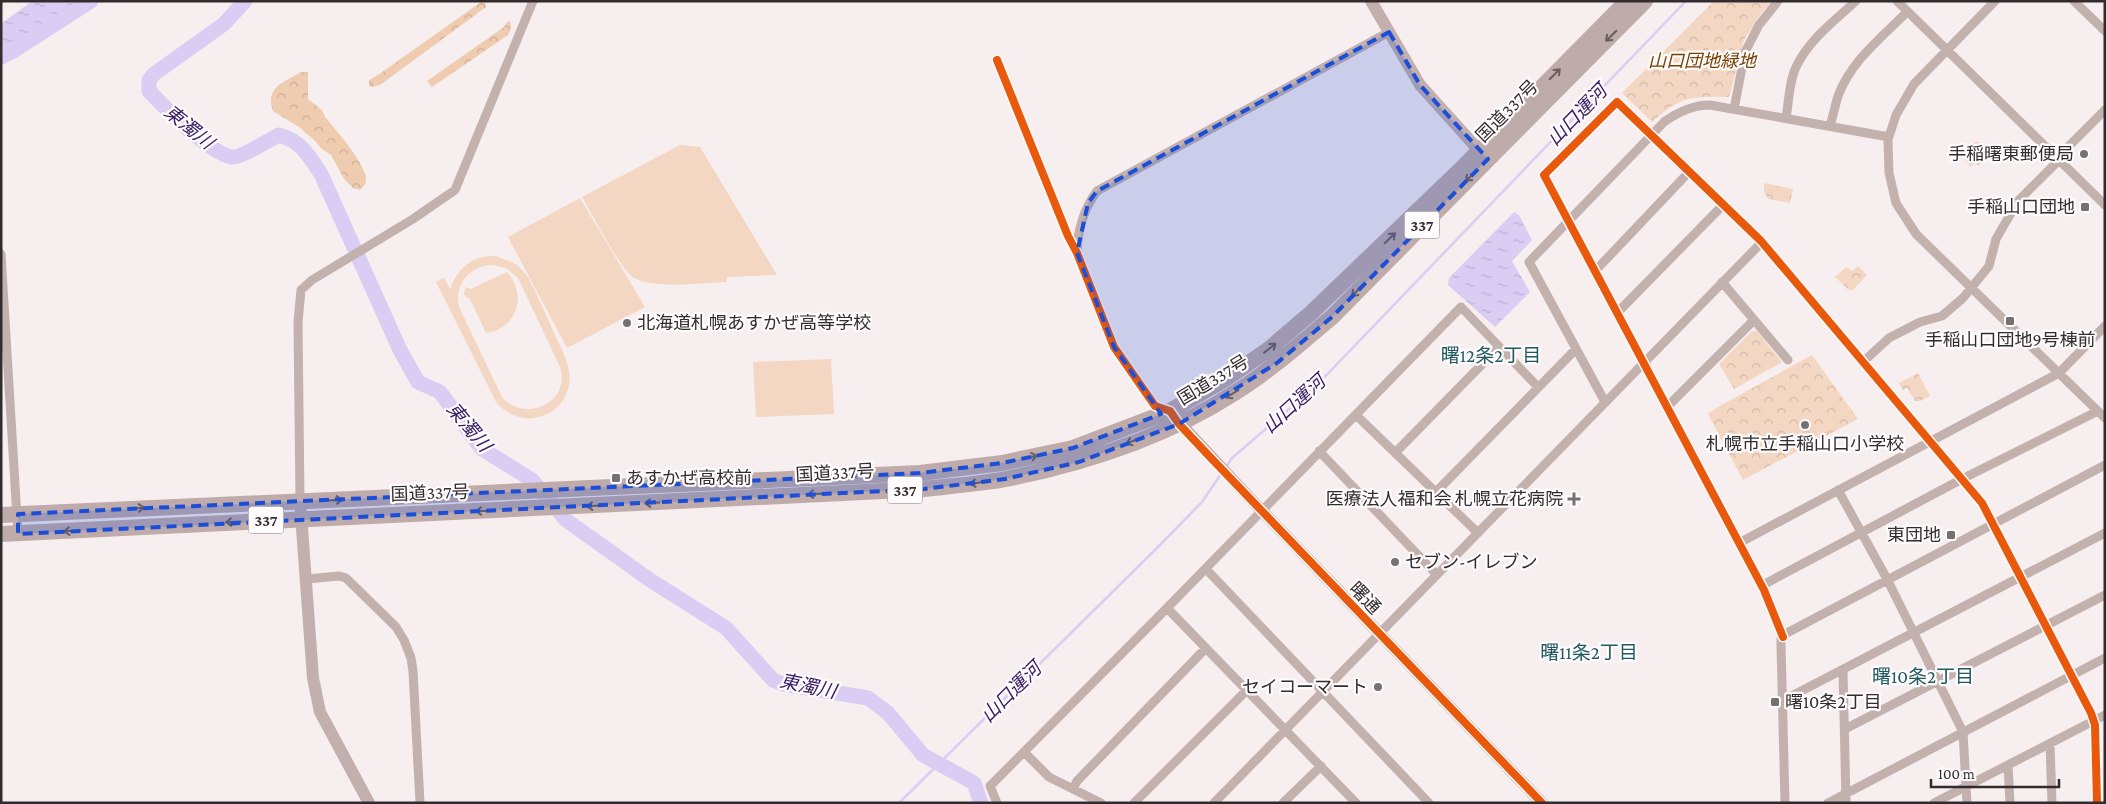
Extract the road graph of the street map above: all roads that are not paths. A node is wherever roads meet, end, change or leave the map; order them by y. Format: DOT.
graph roads {
  1 [pos="533,1"];
  2 [pos="1371,1"];
  3 [pos="1626,1"];
  4 [pos="1645,1"];
  5 [pos="1778,1"];
  6 [pos="1856,1"];
  7 [pos="1897,1"];
  8 [pos="1995,1"];
  9 [pos="2074,1"];
  10 [pos="1907,12"];
  11 [pos="2105,31"];
  12 [pos="1389,32"];
  13 [pos="1947,51"];
  14 [pos="997,60"];
  15 [pos="1734,109"];
  16 [pos="2105,110"];
  17 [pos="1786,118"];
  18 [pos="1830,126"];
  19 [pos="1652,135"];
  20 [pos="1889,137"];
  21 [pos="1483,155"];
  22 [pos="2058,159"];
  23 [pos="1689,172"];
  24 [pos="1723,205"];
  25 [pos="2105,205"];
  26 [pos="1568,220"];
  27 [pos="1762,242"];
  28 [pos="1077,253"];
  29 [pos="1,254"];
  30 [pos="1595,272"];
  31 [pos="1722,282"];
  32 [pos="1970,289"];
  33 [pos="1617,313"];
  34 [pos="1754,320"];
  35 [pos="2105,326"];
  36 [pos="1499,347"];
  37 [pos="1576,349"];
  38 [pos="1788,360"];
  39 [pos="1862,362"];
  40 [pos="1643,363"];
  41 [pos="2058,374"];
  42 [pos="1538,387"];
  43 [pos="1605,402"];
  44 [pos="1667,407"];
  45 [pos="1356,415"];
  46 [pos="2101,415"];
  47 [pos="1174,418"];
  48 [pos="1930,442"];
  49 [pos="1319,451"];
  50 [pos="1395,453"];
  51 [pos="2105,465"];
  52 [pos="1962,479"];
  53 [pos="1838,490"];
  54 [pos="1436,492"];
  55 [pos="300,501"];
  56 [pos="1261,510"];
  57 [pos="18,514"];
  58 [pos="1,515"];
  59 [pos="303,518"];
  60 [pos="1993,523"];
  61 [pos="1478,533"];
  62 [pos="1862,533"];
  63 [pos="2105,533"];
  64 [pos="1,534"];
  65 [pos="18,534"];
  66 [pos="1739,543"];
  67 [pos="1206,568"];
  68 [pos="1437,575"];
  69 [pos="2021,577"];
  70 [pos="1888,578"];
  71 [pos="307,579"];
  72 [pos="1762,586"];
  73 [pos="2105,595"];
  74 [pos="1167,608"];
  75 [pos="2046,626"];
  76 [pos="1380,634"];
  77 [pos="1914,634"];
  78 [pos="1783,637"];
  79 [pos="1206,648"];
  80 [pos="2105,658"];
  81 [pos="1843,670"];
  82 [pos="2072,676"];
  83 [pos="1938,681"];
  84 [pos="1247,690"];
  85 [pos="1322,692"];
  86 [pos="1782,701"];
  87 [pos="2105,715"];
  88 [pos="2094,720"];
  89 [pos="1844,728"];
  90 [pos="1286,730"];
  91 [pos="1963,732"];
  92 [pos="2050,743"];
  93 [pos="1024,752"];
  94 [pos="2008,765"];
  95 [pos="1321,766"];
  96 [pos="2101,775"];
  97 [pos="1966,786"];
  98 [pos="1073,789"];
  99 [pos="1846,798"];
  100 [pos="1535,801"];
  101 [pos="1355,802"];
  102 [pos="1427,802"];
  103 [pos="369,803"];
  104 [pos="420,803"];
  105 [pos="998,803"];
  106 [pos="1101,803"];
  107 [pos="1134,803"];
  108 [pos="1214,803"];
  109 [pos="1283,803"];
  110 [pos="1785,803"];
  111 [pos="1828,803"];
  112 [pos="1934,803"];
  113 [pos="1968,803"];
  114 [pos="2010,803"];
  115 [pos="2052,803"];
  116 [pos="2098,803"];
  1 -- 55 [label="street"];
  2 -- 12 [label="street"];
  21 -- 3 [label="highway, 国道337号 / 337, one-way"];
  4 -- 21 [label="highway, 国道337号 / 337, one-way"];
  5 -- 15 [label="street"];
  6 -- 17 [label="street"];
  7 -- 10 [label="street"];
  8 -- 13 [label="street"];
  9 -- 11 [label="street"];
  10 -- 13 [label="street"];
  10 -- 18 [label="street"];
  12 -- 21 [label="street"];
  12 -- 28 [label="street"];
  13 -- 20 [label="street"];
  13 -- 22 [label="street"];
  14 -- 28 [label="street"];
  15 -- 17 [label="street"];
  15 -- 19 [label="street"];
  16 -- 22 [label="street"];
  17 -- 18 [label="street"];
  18 -- 20 [label="street"];
  19 -- 23 [label="street"];
  19 -- 26 [label="street"];
  19 -- 26 [label="street"];
  20 -- 32 [label="street"];
  21 -- 47 [label="highway, 国道337号 / 337"];
  22 -- 25 [label="street"];
  22 -- 32 [label="street"];
  23 -- 24 [label="street"];
  23 -- 30 [label="street"];
  24 -- 27 [label="street"];
  24 -- 33 [label="street"];
  26 -- 30 [label="street"];
  26 -- 37 [label="street"];
  27 -- 31 [label="street"];
  27 -- 39 [label="street"];
  28 -- 47 [label="street"];
  29 -- 57 [label="street"];
  30 -- 33 [label="street"];
  31 -- 34 [label="street"];
  31 -- 40 [label="street"];
  32 -- 39 [label="street"];
  32 -- 41 [label="street"];
  33 -- 40 [label="street"];
  34 -- 38 [label="street"];
  34 -- 44 [label="street"];
  35 -- 41 [label="street"];
  36 -- 42 [label="street"];
  36 -- 45 [label="street"];
  36 -- 50 [label="street"];
  37 -- 42 [label="street"];
  37 -- 43 [label="street"];
  39 -- 48 [label="street"];
  40 -- 43 [label="street"];
  40 -- 44 [label="street"];
  41 -- 46 [label="street"];
  41 -- 48 [label="street"];
  42 -- 54 [label="street"];
  43 -- 61 [label="street"];
  44 -- 66 [label="street"];
  45 -- 49 [label="street"];
  45 -- 50 [label="street"];
  46 -- 52 [label="street"];
  55 -- 47 [label="highway, 国道337号 / 337, one-way"];
  47 -- 56 [label="street, 曙通"];
  47 -- 59 [label="highway, 国道337号 / 337, one-way"];
  48 -- 52 [label="street"];
  48 -- 53 [label="street"];
  49 -- 56 [label="street"];
  49 -- 68 [label="street"];
  50 -- 54 [label="street"];
  51 -- 60 [label="street"];
  52 -- 60 [label="street"];
  52 -- 62 [label="street"];
  53 -- 62 [label="street"];
  53 -- 66 [label="street"];
  54 -- 61 [label="street"];
  57 -- 55 [label="highway, 国道337号 / 337, one-way"];
  55 -- 59 [label="street"];
  56 -- 67 [label="street"];
  56 -- 76 [label="street, 曙通"];
  57 -- 58 [label="highway, 国道337号 / 337"];
  57 -- 65 [label="street"];
  59 -- 65 [label="highway, 国道337号 / 337, one-way"];
  59 -- 71 [label="street"];
  60 -- 69 [label="street"];
  60 -- 70 [label="street"];
  61 -- 68 [label="street"];
  62 -- 70 [label="street"];
  62 -- 72 [label="street"];
  63 -- 69 [label="street"];
  64 -- 65 [label="highway, 国道337号 / 337"];
  66 -- 72 [label="street"];
  67 -- 74 [label="street"];
  67 -- 85 [label="street"];
  68 -- 76 [label="street"];
  69 -- 75 [label="street"];
  69 -- 77 [label="street"];
  70 -- 77 [label="street"];
  70 -- 78 [label="street"];
  71 -- 103 [label="street"];
  71 -- 104 [label="street"];
  72 -- 78 [label="street"];
  73 -- 75 [label="street"];
  74 -- 79 [label="street"];
  74 -- 93 [label="street"];
  75 -- 82 [label="street"];
  75 -- 83 [label="street"];
  76 -- 85 [label="street"];
  76 -- 100 [label="street, 曙通"];
  77 -- 81 [label="street"];
  77 -- 83 [label="street"];
  78 -- 86 [label="street"];
  79 -- 84 [label="street"];
  79 -- 98 [label="street"];
  80 -- 82 [label="street"];
  81 -- 86 [label="street"];
  81 -- 89 [label="street"];
  82 -- 88 [label="street"];
  82 -- 91 [label="street"];
  83 -- 89 [label="street"];
  83 -- 91 [label="street"];
  84 -- 90 [label="street"];
  84 -- 107 [label="street"];
  85 -- 90 [label="street"];
  85 -- 102 [label="street"];
  86 -- 110 [label="street"];
  87 -- 88 [label="street"];
  88 -- 92 [label="street"];
  88 -- 96 [label="street"];
  89 -- 99 [label="street"];
  90 -- 95 [label="street"];
  90 -- 108 [label="street"];
  91 -- 97 [label="street"];
  91 -- 99 [label="street"];
  92 -- 94 [label="street"];
  92 -- 115 [label="street"];
  93 -- 98 [label="street"];
  93 -- 105 [label="street"];
  94 -- 97 [label="street"];
  94 -- 114 [label="street"];
  95 -- 101 [label="street"];
  95 -- 109 [label="street"];
  96 -- 116 [label="street"];
  97 -- 112 [label="street"];
  97 -- 113 [label="street"];
  98 -- 106 [label="street"];
  99 -- 111 [label="street"];
}
